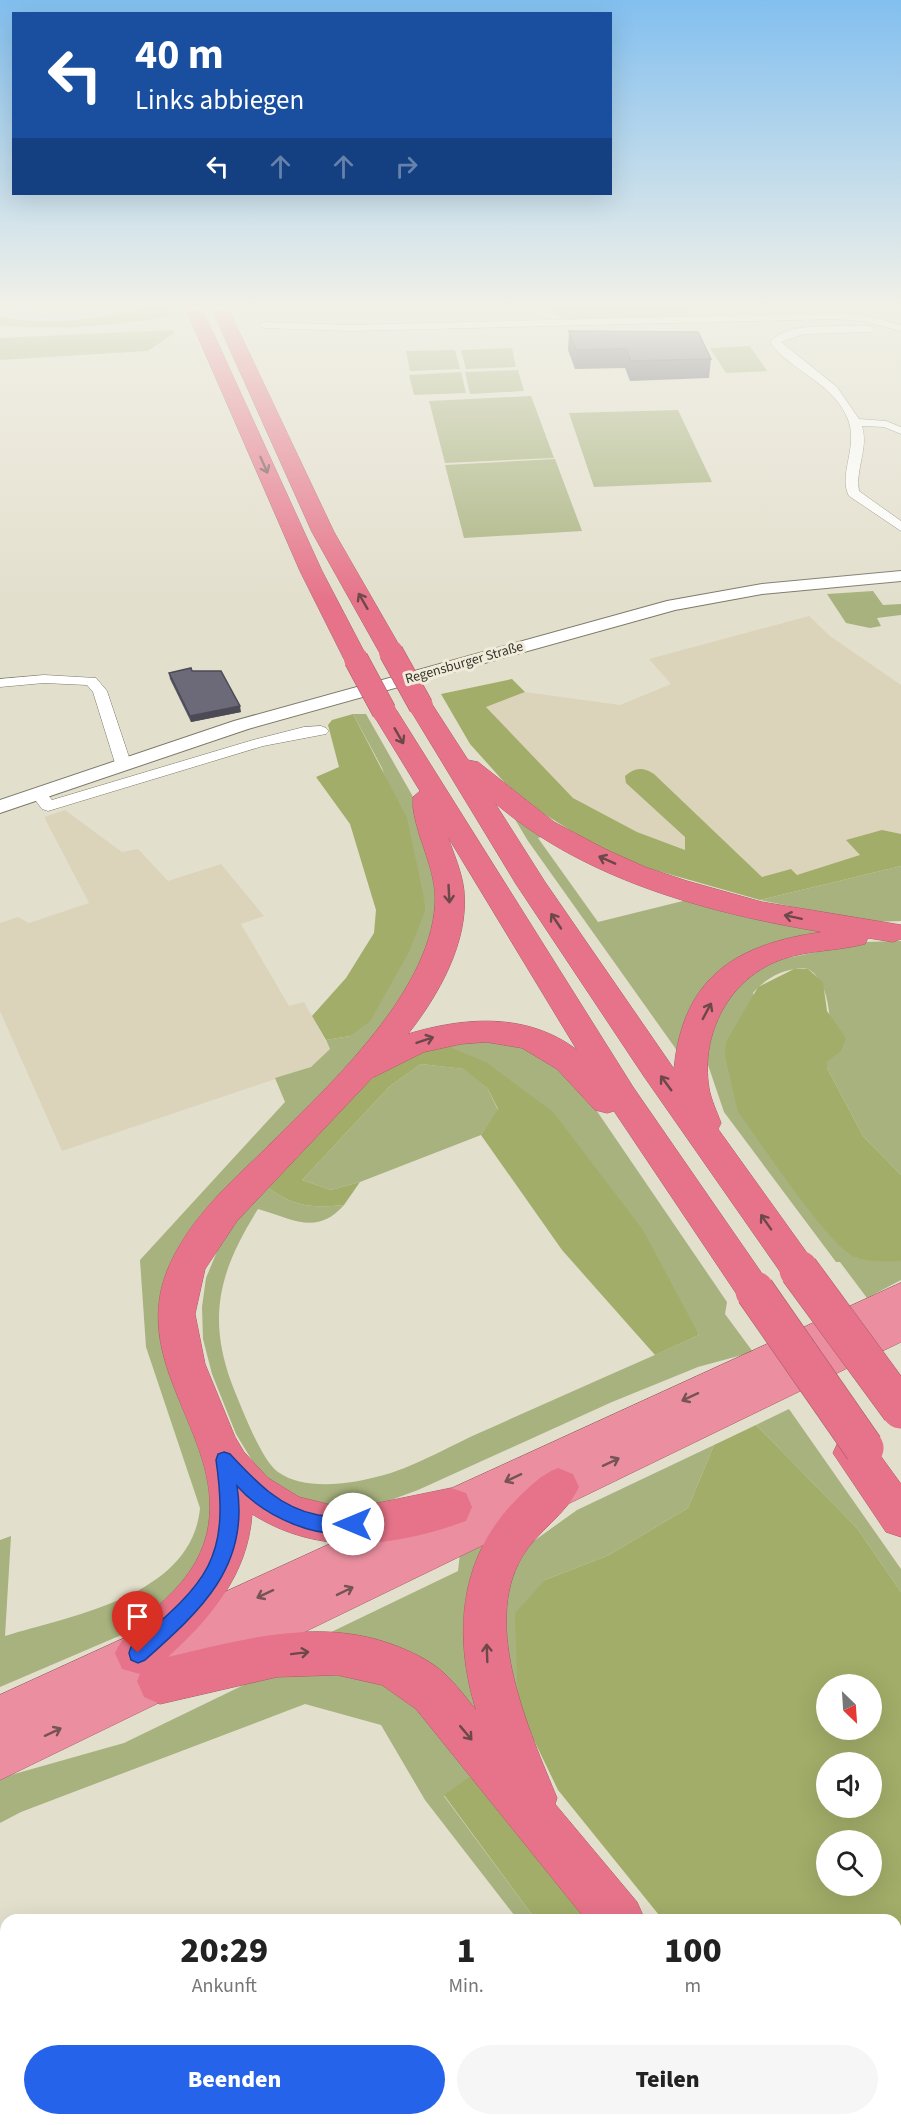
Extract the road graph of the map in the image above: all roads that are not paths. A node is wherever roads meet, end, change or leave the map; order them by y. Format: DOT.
graph roads {
  1 [pos="236,403"];
  2 [pos="263,403"];
  3 [pos="845,403"];
  4 [pos="856,422"];
  5 [pos="901,431"];
  6 [pos="901,527"];
  7 [pos="901,576"];
  8 [pos="0,683"];
  9 [pos="321,731"];
  10 [pos="449,752"];
  11 [pos="123,763"];
  12 [pos="422,782"];
  13 [pos="38,793"];
  14 [pos="0,807"];
  15 [pos="897,931"];
  16 [pos="356,1078"];
  17 [pos="632,1127"];
  18 [pos="713,1147"];
  19 [pos="750,1293"];
  20 [pos="901,1298"];
  21 [pos="901,1325"];
  22 [pos="901,1409"];
  23 [pos="859,1451"];
  24 [pos="224,1460"];
  25 [pos="558,1487"];
  26 [pos="901,1501"];
  27 [pos="451,1507"];
  28 [pos="901,1518"];
  29 [pos="149,1667"];
  30 [pos="0,1718"];
  31 [pos="0,1757"];
  32 [pos="545,1827"];
  33 [pos="614,1914"];
  1 -- 12 [label="highway, one-way, bridge"];
  10 -- 2 [label="highway, one-way, bridge"];
  3 -- 4 [label="street"];
  4 -- 5 [label="street"];
  4 -- 6 [label="street"];
  7 -- 11 [label="street, Regensburger Straße"];
  8 -- 11 [label="street"];
  9 -- 13 [label="street"];
  15 -- 10 [label="highway, one-way"];
  18 -- 10 [label="highway, one-way"];
  11 -- 13 [label="street, Regensburger Straße"];
  12 -- 16 [label="highway, one-way"];
  12 -- 17 [label="highway"];
  12 -- 19 [label="highway"];
  13 -- 14 [label="street, Regensburger Straße"];
  18 -- 15 [label="highway, one-way"];
  16 -- 17 [label="highway, one-way"];
  16 -- 24 [label="highway"];
  17 -- 19 [label="highway"];
  22 -- 18 [label="highway, one-way, bridge"];
  19 -- 23 [label="highway"];
  20 -- 27 [label="highway, one-way"];
  25 -- 21 [label="highway, one-way"];
  23 -- 26 [label="highway"];
  23 -- 28 [label="highway"];
  24 -- 27 [label="highway"];
  24 -- 29 [label="highway"];
  29 -- 25 [label="highway, one-way"];
  32 -- 25 [label="highway, one-way"];
  27 -- 29 [label="highway, one-way"];
  29 -- 30 [label="highway"];
  31 -- 29 [label="highway, one-way"];
  29 -- 32 [label="highway, one-way"];
  32 -- 33 [label="highway"];
}
